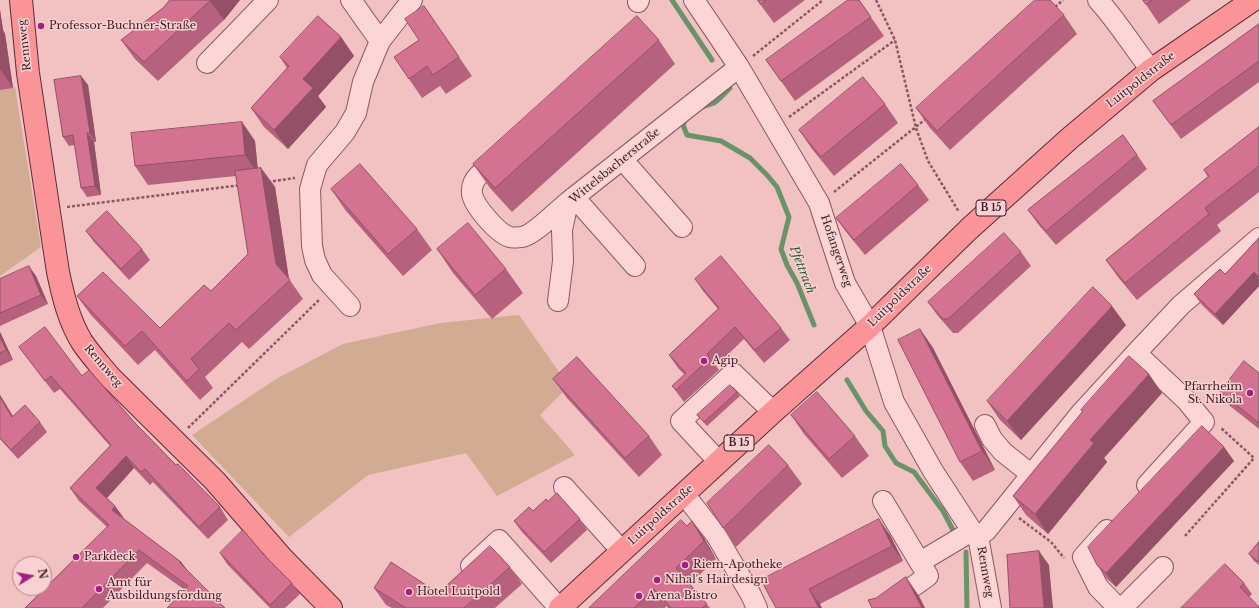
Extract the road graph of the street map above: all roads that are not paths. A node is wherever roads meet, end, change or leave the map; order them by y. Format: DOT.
graph roads {
  1 [pos="21,0"];
  2 [pos="268,0"];
  3 [pos="351,0"];
  4 [pos="412,0"];
  5 [pos="694,0"];
  6 [pos="1098,0"];
  7 [pos="1253,0"];
  8 [pos="380,41"];
  9 [pos="207,63"];
  10 [pos="739,67"];
  11 [pos="1151,70"];
  12 [pos="622,159"];
  13 [pos="479,175"];
  14 [pos="571,200"];
  15 [pos="682,227"];
  16 [pos="1259,238"];
  17 [pos="635,266"];
  18 [pos="558,301"];
  19 [pos="350,306"];
  20 [pos="870,326"];
  21 [pos="1136,353"];
  22 [pos="772,412"];
  23 [pos="985,425"];
  24 [pos="719,462"];
  25 [pos="1032,475"];
  26 [pos="564,487"];
  27 [pos="684,494"];
  28 [pos="1136,499"];
  29 [pos="883,501"];
  30 [pos="1120,516"];
  31 [pos="975,534"];
  32 [pos="621,550"];
  33 [pos="920,562"];
  34 [pos="1163,567"];
  35 [pos="459,577"];
  36 [pos="331,608"];
  37 [pos="560,608"];
  38 [pos="757,608"];
  39 [pos="883,608"];
  40 [pos="991,608"];
  41 [pos="1118,608"];
  42 [pos="1122,608"];
  1 -- 36 [label="main road, Rennweg"];
  2 -- 9 [label="street"];
  3 -- 8 [label="street"];
  4 -- 8 [label="street"];
  5 -- 10 [label="street, Hofangerweg"];
  6 -- 11 [label="street"];
  7 -- 11 [label="main road, Luitpoldstraße / B 15"];
  8 -- 19 [label="street"];
  10 -- 12 [label="street, Wittelsbacherstraße"];
  10 -- 20 [label="street, Hofangerweg"];
  11 -- 20 [label="main road, Luitpoldstraße / B 15"];
  12 -- 14 [label="street, Wittelsbacherstraße"];
  12 -- 15 [label="street"];
  13 -- 14 [label="street"];
  14 -- 17 [label="street"];
  14 -- 18 [label="street, Wittelsbacherstraße"];
  16 -- 21 [label="street"];
  20 -- 22 [label="main road, Luitpoldstraße / B 15"];
  20 -- 31 [label="street, Hofangerweg"];
  21 -- 25 [label="street"];
  21 -- 28 [label="street"];
  22 -- 24 [label="main road, Luitpoldstraße / B 15"];
  22 -- 24 [label="street"];
  23 -- 25 [label="street"];
  24 -- 27 [label="main road, Luitpoldstraße / B 15"];
  25 -- 31 [label="street"];
  26 -- 32 [label="street"];
  27 -- 32 [label="main road, Luitpoldstraße / B 15"];
  27 -- 38 [label="street"];
  29 -- 33 [label="street"];
  30 -- 41 [label="street"];
  31 -- 33 [label="street"];
  31 -- 40 [label="street, Rennweg"];
  32 -- 37 [label="main road, Luitpoldstraße / B 15"];
  33 -- 39 [label="street"];
  34 -- 42 [label="street"];
  35 -- 37 [label="street"];
}
